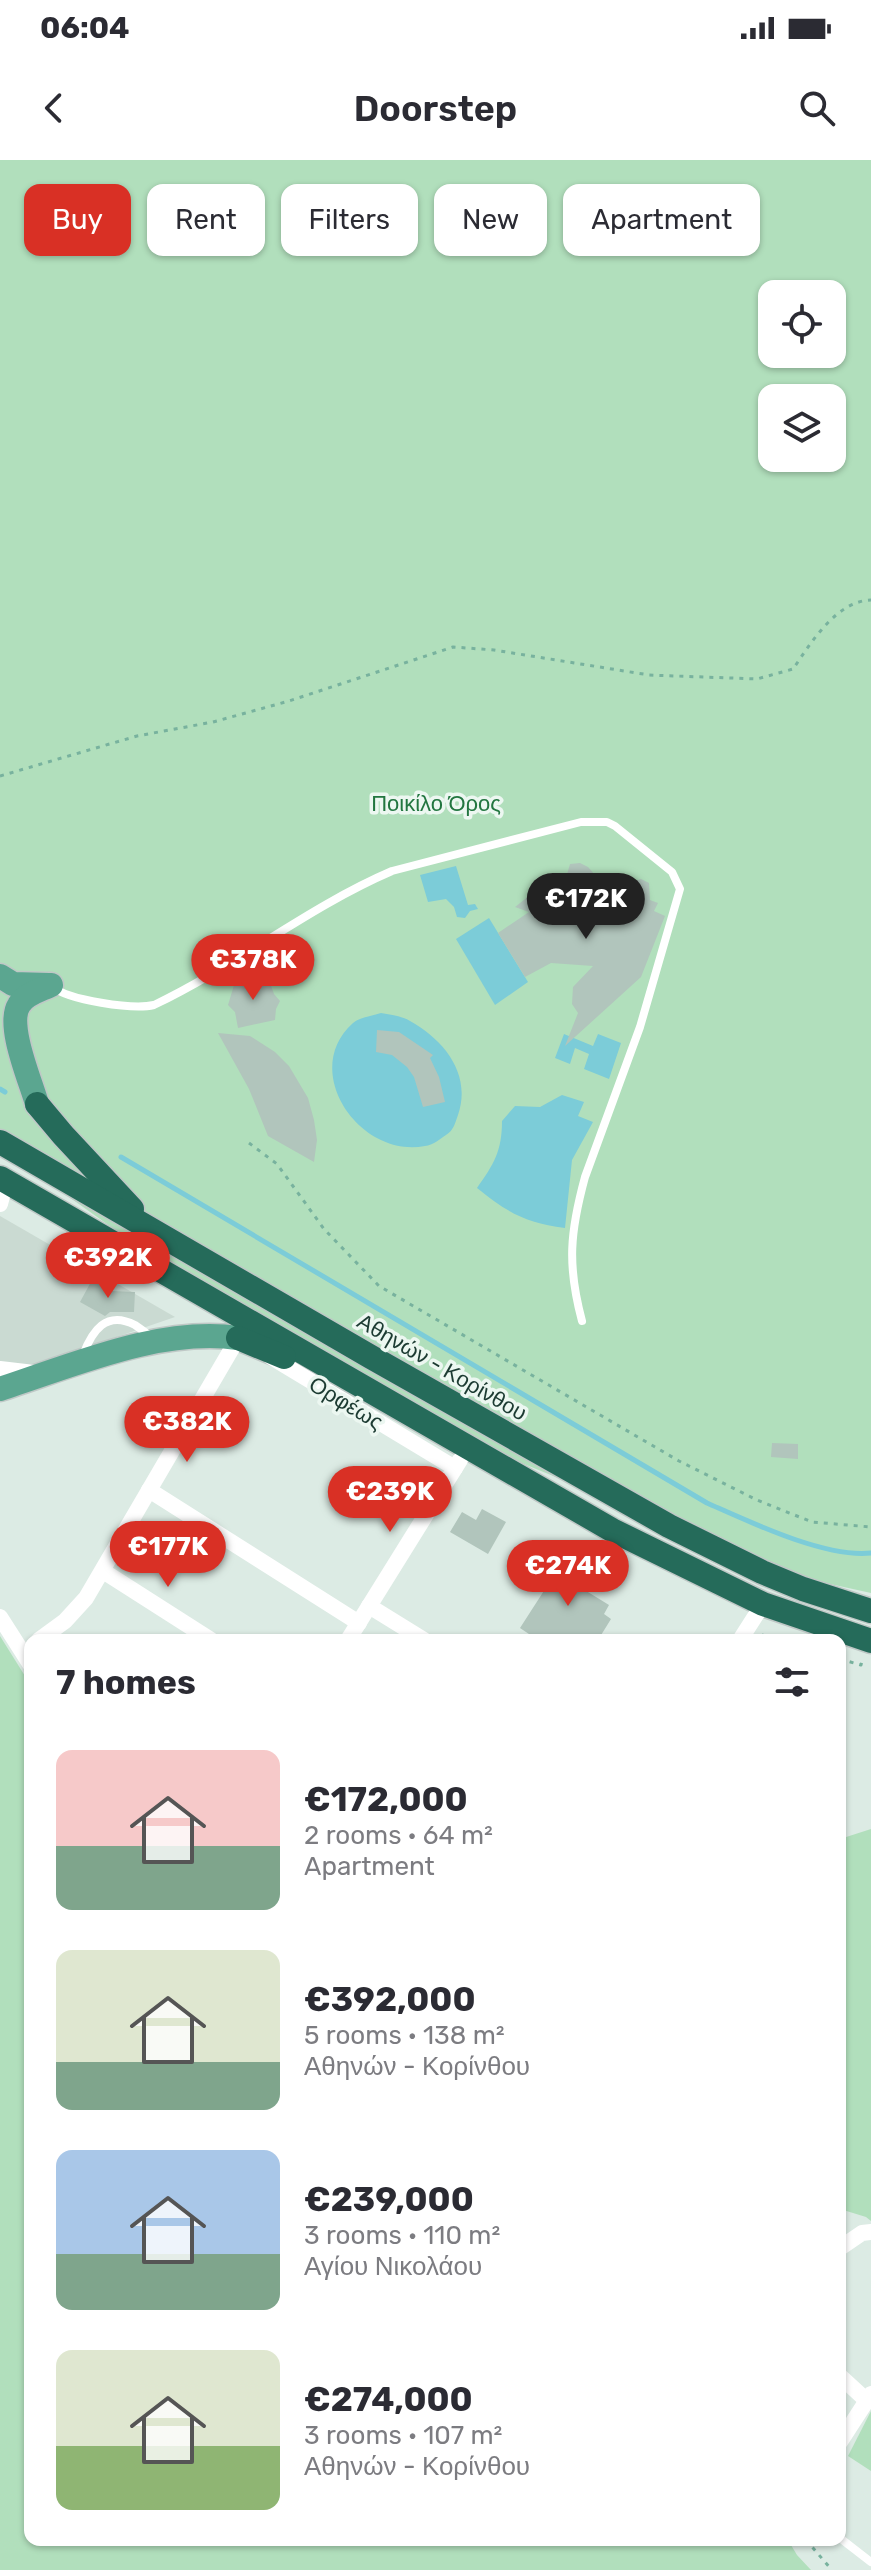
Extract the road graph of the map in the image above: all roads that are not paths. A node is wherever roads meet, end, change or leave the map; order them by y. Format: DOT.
graph roads {
  1 [pos="0,976"];
  2 [pos="51,985"];
  3 [pos="0,1029"];
  4 [pos="37,1104"];
  5 [pos="0,1142"];
  6 [pos="2,1188"];
  7 [pos="147,1225"];
  8 [pos="582,1321"];
  9 [pos="238,1338"];
  10 [pos="0,1369"];
  11 [pos="45,1375"];
  12 [pos="0,1389"];
  13 [pos="376,1396"];
  14 [pos="461,1458"];
  15 [pos="149,1490"];
  16 [pos="103,1571"];
  17 [pos="763,1604"];
  18 [pos="369,1606"];
  19 [pos="871,1611"];
  20 [pos="0,1617"];
  21 [pos="359,1623"];
  22 [pos="47,1634"];
  23 [pos="202,1634"];
  24 [pos="352,1634"];
  25 [pos="414,1634"];
  26 [pos="744,1634"];
  27 [pos="829,1634"];
  28 [pos="846,1642"];
  29 [pos="24,1650"];
  30 [pos="867,1651"];
  31 [pos="871,2232"];
  32 [pos="846,2244"];
  33 [pos="846,2380"];
  34 [pos="869,2397"];
  35 [pos="846,2433"];
  36 [pos="846,2543"];
  37 [pos="871,2562"];
  1 -- 2 [label="main road"];
  2 -- 4 [label="main road"];
  2 -- 8 [label="lane"];
  3 -- 4 [label="main road"];
  4 -- 7 [label="highway"];
  5 -- 7 [label="highway, Αθηνών - Κορίνθου"];
  6 -- 13 [label="highway"];
  7 -- 19 [label="highway, Αθηνών - Κορίνθου"];
  9 -- 11 [label="main road"];
  9 -- 13 [label="highway"];
  9 -- 14 [label="street, Ορφέως"];
  9 -- 15 [label="street"];
  10 -- 11 [label="street"];
  11 -- 12 [label="main road"];
  13 -- 14 [label="highway"];
  14 -- 17 [label="highway"];
  14 -- 18 [label="street"];
  15 -- 16 [label="street"];
  15 -- 21 [label="street"];
  16 -- 22 [label="street"];
  16 -- 23 [label="street"];
  17 -- 26 [label="street"];
  17 -- 27 [label="highway"];
  18 -- 21 [label="street"];
  18 -- 25 [label="street"];
  20 -- 29 [label="street"];
  21 -- 24 [label="street"];
  28 -- 30 [label="highway"];
  31 -- 32 [label="street"];
  33 -- 34 [label="street"];
  34 -- 35 [label="street"];
  36 -- 37 [label="lane"];
}
